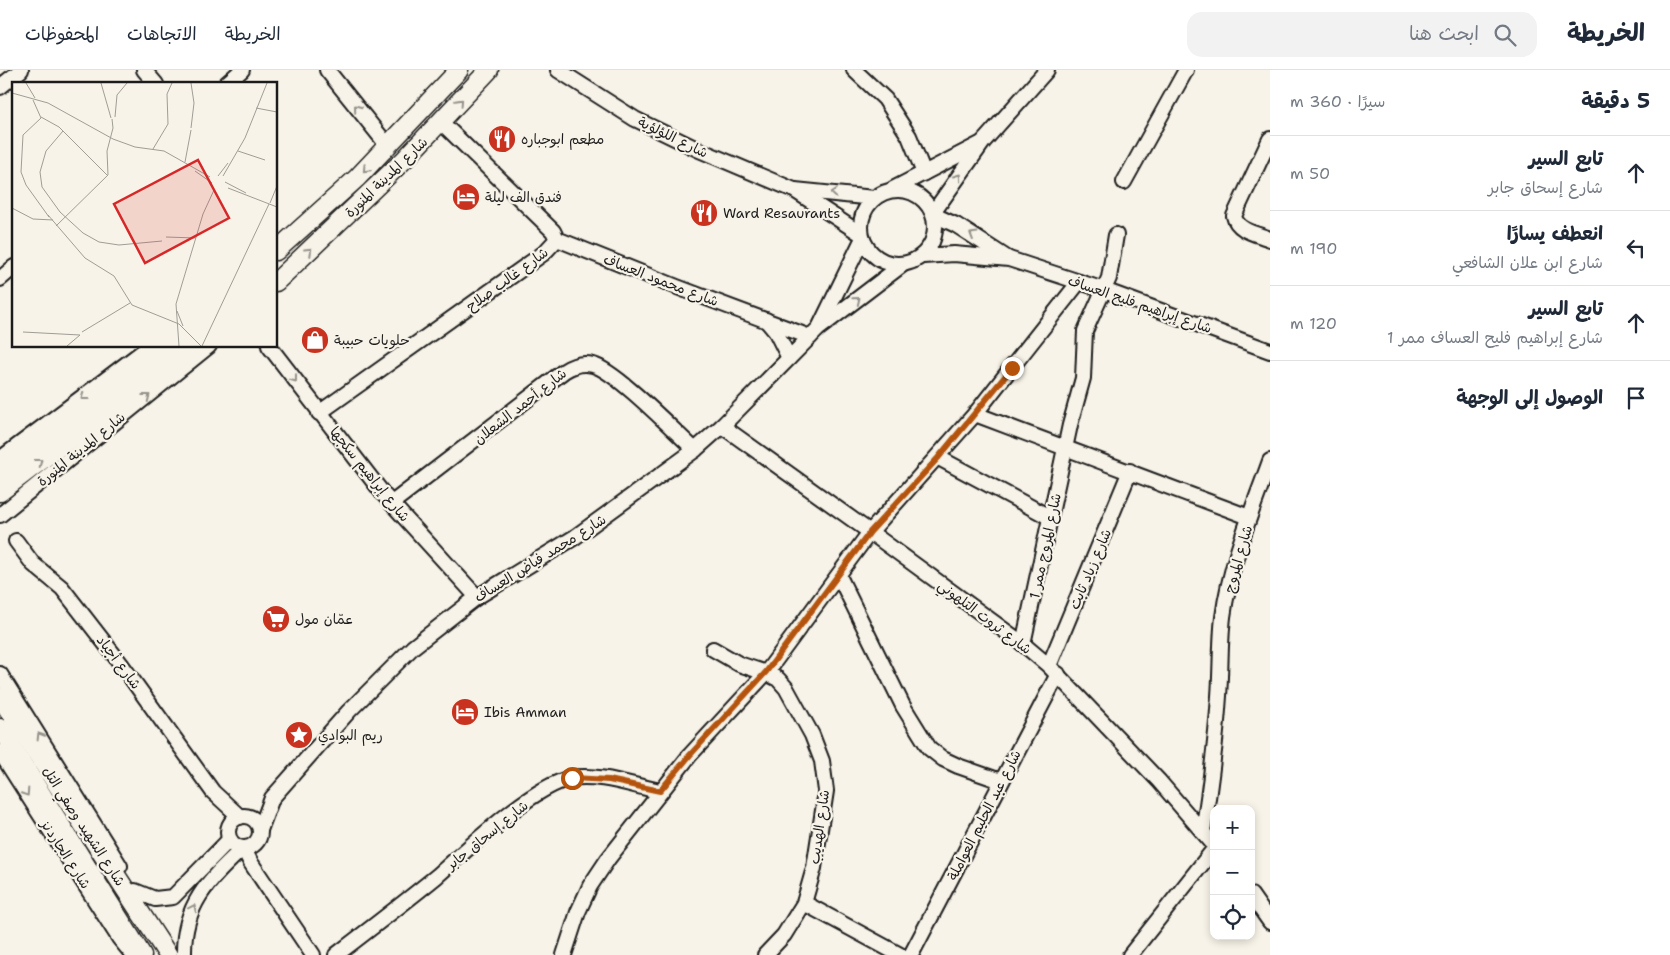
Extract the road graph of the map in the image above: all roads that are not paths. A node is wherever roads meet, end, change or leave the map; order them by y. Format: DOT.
graph roads {
  1 [pos="21,70"];
  2 [pos="144,70"];
  3 [pos="242,70"];
  4 [pos="327,70"];
  5 [pos="459,70"];
  6 [pos="489,70"];
  7 [pos="558,70"];
  8 [pos="854,70"];
  9 [pos="1048,70"];
  10 [pos="1186,70"];
  11 [pos="154,82"];
  12 [pos="228,82"];
  13 [pos="0,87"];
  14 [pos="441,122"];
  15 [pos="1270,139"];
  16 [pos="983,142"];
  17 [pos="388,146"];
  18 [pos="924,173"];
  19 [pos="1124,182"];
  20 [pos="794,190"];
  21 [pos="892,190"];
  22 [pos="874,198"];
  23 [pos="933,214"];
  24 [pos="1116,235"];
  25 [pos="862,237"];
  26 [pos="558,239"];
  27 [pos="1270,239"];
  28 [pos="278,249"];
  29 [pos="923,256"];
  30 [pos="1010,260"];
  31 [pos="902,265"];
  32 [pos="12,269"];
  33 [pos="0,279"];
  34 [pos="278,281"];
  35 [pos="1079,282"];
  36 [pos="1104,290"];
  37 [pos="766,320"];
  38 [pos="814,333"];
  39 [pos="147,348"];
  40 [pos="165,348"];
  41 [pos="188,348"];
  42 [pos="206,348"];
  43 [pos="270,348"];
  44 [pos="1270,351"];
  45 [pos="789,358"];
  46 [pos="319,413"];
  47 [pos="975,414"];
  48 [pos="722,426"];
  49 [pos="1065,447"];
  50 [pos="695,450"];
  51 [pos="938,458"];
  52 [pos="0,459"];
  53 [pos="1270,461"];
  54 [pos="1130,471"];
  55 [pos="0,474"];
  56 [pos="0,492"];
  57 [pos="392,503"];
  58 [pos="1,512"];
  59 [pos="1249,517"];
  60 [pos="1051,518"];
  61 [pos="870,532"];
  62 [pos="16,541"];
  63 [pos="839,576"];
  64 [pos="478,597"];
  65 [pos="1023,644"];
  66 [pos="713,649"];
  67 [pos="1053,670"];
  68 [pos="766,672"];
  69 [pos="0,674"];
  70 [pos="0,698"];
  71 [pos="0,728"];
  72 [pos="0,752"];
  73 [pos="1001,781"];
  74 [pos="660,791"];
  75 [pos="214,792"];
  76 [pos="272,798"];
  77 [pos="242,816"];
  78 [pos="1203,832"];
  79 [pos="228,835"];
  80 [pos="1210,840"];
  81 [pos="251,842"];
  82 [pos="1213,850"];
  83 [pos="135,891"];
  84 [pos="1255,901"];
  85 [pos="804,903"];
  86 [pos="1270,922"];
  87 [pos="119,938"];
  88 [pos="118,955"];
  89 [pos="133,955"];
  90 [pos="142,955"];
  91 [pos="168,955"];
  92 [pos="178,955"];
  93 [pos="184,955"];
  94 [pos="313,955"];
  95 [pos="336,955"];
  96 [pos="564,955"];
  97 [pos="765,955"];
  98 [pos="900,955"];
  99 [pos="911,955"];
  100 [pos="1130,955"];
  1 -- 13 [label="street"];
  2 -- 11 [label="street"];
  3 -- 12 [label="street"];
  17 -- 4 [label="street, one-way"];
  5 -- 17 [label="main road, شارع المدينة المنورة"];
  14 -- 6 [label="main road, شارع المدينة المنورة, one-way"];
  7 -- 20 [label="street, شارع اللؤلؤية"];
  8 -- 18 [label="street"];
  9 -- 16 [label="street"];
  10 -- 19 [label="street"];
  14 -- 26 [label="street, شارع غالب صلاح"];
  34 -- 14 [label="main road, شارع المدينة المنورة, one-way"];
  15 -- 27 [label="street"];
  16 -- 18 [label="street"];
  23 -- 16 [label="street, one-way"];
  17 -- 28 [label="main road, شارع المدينة المنورة, one-way"];
  18 -- 21 [label="street"];
  22 -- 20 [label="street, شارع اللؤلؤية, one-way"];
  20 -- 25 [label="street, شارع اللؤلؤية"];
  21 -- 22 [label="street"];
  21 -- 23 [label="street"];
  22 -- 25 [label="street"];
  23 -- 29 [label="street"];
  30 -- 23 [label="street, شارع إبراهيم فليح العساف, one-way"];
  24 -- 36 [label="street, شارع المروج ممر 1"];
  25 -- 31 [label="street"];
  25 -- 38 [label="street, شارع محمد فياض العساف"];
  26 -- 37 [label="street, شارع محمود العساف"];
  26 -- 46 [label="street, شارع غالب صلاح"];
  29 -- 30 [label="street, شارع إبراهيم فليح العساف"];
  29 -- 31 [label="street"];
  30 -- 35 [label="street, شارع إبراهيم فليح العساف"];
  38 -- 31 [label="street, شارع محمد فياض العساف, one-way"];
  32 -- 33 [label="street"];
  35 -- 36 [label="street, شارع إبراهيم فليح العساف"];
  35 -- 47 [label="street"];
  36 -- 44 [label="street, شارع إبراهيم فليح العساف"];
  36 -- 49 [label="street, شارع المروج ممر 1"];
  37 -- 38 [label="street, شارع محمود العساف"];
  37 -- 45 [label="street"];
  38 -- 45 [label="street, شارع محمد فياض العساف"];
  39 -- 52 [label="street, one-way"];
  40 -- 55 [label="main road, شارع المدينة المنورة"];
  56 -- 41 [label="main road, شارع المدينة المنورة, one-way"];
  58 -- 42 [label="street, شارع المدينة المنورة, one-way"];
  43 -- 46 [label="street, شارع إبراهيم سكجها, one-way"];
  45 -- 48 [label="street, شارع محمد فياض العساف"];
  46 -- 57 [label="street, شارع إبراهيم سكجها"];
  47 -- 49 [label="street, شارع المروج"];
  47 -- 51 [label="street"];
  48 -- 50 [label="street, شارع محمد فياض العساف"];
  48 -- 61 [label="street, شارع ثروت التلهوني"];
  49 -- 54 [label="street, شارع المروج"];
  49 -- 60 [label="street, شارع المروج ممر 1"];
  50 -- 57 [label="street, شارع أحمد الشعلان"];
  50 -- 64 [label="street, شارع محمد فياض العساف"];
  51 -- 60 [label="street"];
  51 -- 61 [label="street"];
  53 -- 59 [label="street"];
  54 -- 59 [label="street, شارع المروج"];
  54 -- 67 [label="street, شارع زياد ثابت"];
  57 -- 64 [label="street, شارع إبراهيم سكجها"];
  59 -- 78 [label="street, شارع المروج"];
  60 -- 65 [label="street, شارع المروج ممر 1"];
  61 -- 63 [label="street"];
  61 -- 65 [label="street, شارع ثروت التلهوني"];
  62 -- 75 [label="street, شارع أجياد"];
  63 -- 68 [label="street"];
  63 -- 73 [label="street"];
  64 -- 76 [label="street, شارع محمد فياض العساف"];
  65 -- 67 [label="street, شارع ثروت التلهوني"];
  66 -- 68 [label="street, شارع الهديب"];
  67 -- 73 [label="street, شارع عبد الحليم العواملة"];
  67 -- 78 [label="street, شارع ثروت التلهوني"];
  68 -- 74 [label="street"];
  68 -- 85 [label="street, شارع الهديب"];
  83 -- 69 [label="street, one-way"];
  70 -- 91 [label="main road, شارع الشهيد وصفي التل"];
  71 -- 90 [label="main road, شارع الشهيد وصفي التل"];
  72 -- 87 [label="street, شارع الجاردنز, one-way"];
  73 -- 99 [label="street, شارع عبد الحليم العواملة"];
  74 -- 95 [label="street, شارع إسحاق جابر"];
  74 -- 96 [label="street"];
  75 -- 77 [label="street, شارع أجياد"];
  75 -- 79 [label="street, شارع أجياد"];
  76 -- 77 [label="street, شارع محمد فياض العساف"];
  76 -- 81 [label="street, شارع محمد فياض العساف"];
  77 -- 79 [label="street"];
  77 -- 81 [label="street"];
  78 -- 80 [label="street, شارع ثروت التلهوني"];
  79 -- 81 [label="street"];
  79 -- 83 [label="street"];
  93 -- 81 [label="street, شارع محمد فياض العساف, one-way"];
  81 -- 94 [label="street"];
  82 -- 100 [label="street"];
  83 -- 92 [label="street"];
  84 -- 86 [label="street"];
  85 -- 97 [label="street, شارع الهديب"];
  85 -- 98 [label="street"];
  87 -- 88 [label="street"];
  87 -- 89 [label="street, شارع الجاردنز"];
}
